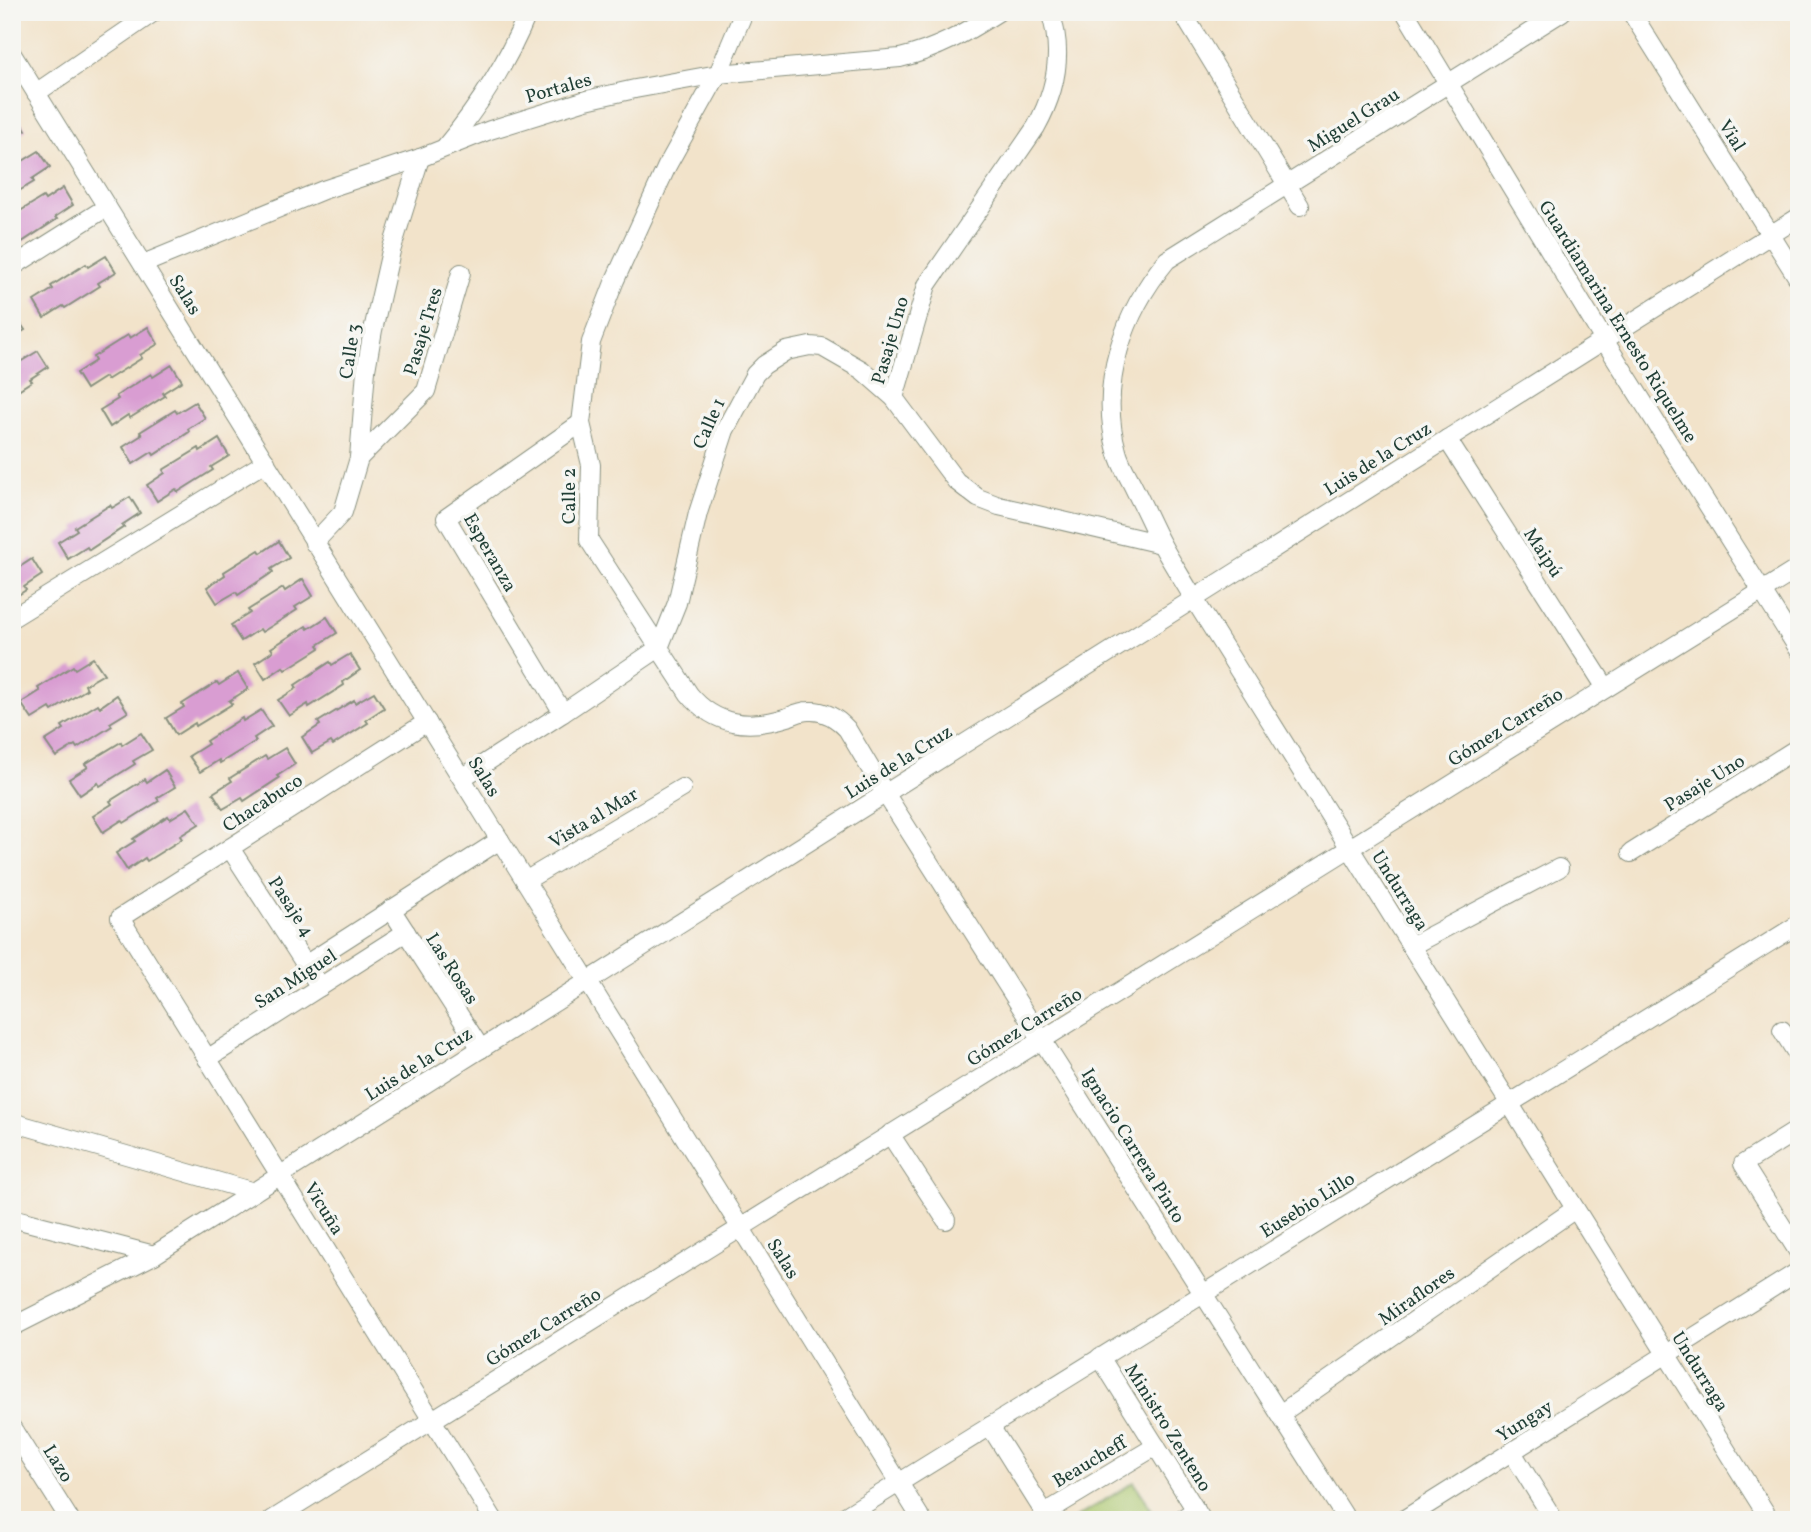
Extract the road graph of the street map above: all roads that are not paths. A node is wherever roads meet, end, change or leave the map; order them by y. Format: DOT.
graph roads {
  1 [pos="528,12"];
  2 [pos="744,12"];
  3 [pos="998,12"];
  4 [pos="1050,12"];
  5 [pos="1182,12"];
  6 [pos="1405,12"];
  7 [pos="1562,12"];
  8 [pos="1631,12"];
  9 [pos="144,15"];
  10 [pos="12,54"];
  11 [pos="718,74"];
  12 [pos="1449,83"];
  13 [pos="36,93"];
  14 [pos="443,148"];
  15 [pos="420,158"];
  16 [pos="1288,184"];
  17 [pos="1300,206"];
  18 [pos="107,207"];
  19 [pos="1799,217"];
  20 [pos="1770,235"];
  21 [pos="1167,261"];
  22 [pos="143,264"];
  23 [pos="12,267"];
  24 [pos="461,273"];
  25 [pos="1799,280"];
  26 [pos="1604,340"];
  27 [pos="894,398"];
  28 [pos="581,423"];
  29 [pos="1447,439"];
  30 [pos="359,458"];
  31 [pos="266,462"];
  32 [pos="314,542"];
  33 [pos="1161,544"];
  34 [pos="1799,568"];
  35 [pos="1762,591"];
  36 [pos="1194,599"];
  37 [pos="12,618"];
  38 [pos="659,648"];
  39 [pos="1799,650"];
  40 [pos="1606,688"];
  41 [pos="563,713"];
  42 [pos="426,722"];
  43 [pos="1799,747"];
  44 [pos="461,778"];
  45 [pos="682,788"];
  46 [pos="885,793"];
  47 [pos="500,840"];
  48 [pos="230,848"];
  49 [pos="1350,848"];
  50 [pos="1632,853"];
  51 [pos="1559,868"];
  52 [pos="525,881"];
  53 [pos="391,909"];
  54 [pos="120,918"];
  55 [pos="1799,924"];
  56 [pos="406,932"];
  57 [pos="1411,946"];
  58 [pos="305,965"];
  59 [pos="588,981"];
  60 [pos="320,987"];
  61 [pos="1782,1030"];
  62 [pos="1042,1040"];
  63 [pos="481,1049"];
  64 [pos="1799,1057"];
  65 [pos="207,1059"];
  66 [pos="1509,1103"];
  67 [pos="12,1122"];
  68 [pos="1799,1129"];
  69 [pos="890,1134"];
  70 [pos="279,1176"];
  71 [pos="254,1192"];
  72 [pos="1576,1209"];
  73 [pos="12,1219"];
  74 [pos="946,1220"];
  75 [pos="741,1227"];
  76 [pos="1799,1253"];
  77 [pos="154,1255"];
  78 [pos="1799,1271"];
  79 [pos="1203,1293"];
  80 [pos="12,1327"];
  81 [pos="1667,1355"];
  82 [pos="1100,1357"];
  83 [pos="1280,1414"];
  84 [pos="432,1420"];
  85 [pos="990,1426"];
  86 [pos="12,1428"];
  87 [pos="1156,1446"];
  88 [pos="1511,1452"];
  89 [pos="899,1482"];
  90 [pos="1199,1515"];
  91 [pos="1047,1516"];
  92 [pos="70,1520"];
  93 [pos="272,1520"];
  94 [pos="495,1520"];
  95 [pos="839,1520"];
  96 [pos="922,1520"];
  97 [pos="1180,1520"];
  98 [pos="1347,1520"];
  99 [pos="1403,1520"];
  100 [pos="1554,1520"];
  101 [pos="1770,1520"];
  1 -- 14 [label="street"];
  2 -- 11 [label="street, Calle 2"];
  3 -- 11 [label="street, Portales"];
  4 -- 27 [label="street, Pasaje Uno"];
  5 -- 16 [label="street"];
  6 -- 12 [label="street, Guardiamarina Ernesto Riquelme"];
  7 -- 12 [label="street, Miguel Grau"];
  8 -- 20 [label="street, Vial"];
  9 -- 13 [label="street"];
  10 -- 13 [label="street, Salas"];
  11 -- 14 [label="street, Portales"];
  11 -- 28 [label="street, Calle 2"];
  12 -- 16 [label="street, Miguel Grau"];
  12 -- 26 [label="street, Guardiamarina Ernesto Riquelme"];
  13 -- 18 [label="street, Salas"];
  14 -- 15 [label="street, Portales"];
  15 -- 22 [label="street, Portales"];
  15 -- 30 [label="street, Calle 3"];
  16 -- 17 [label="street"];
  16 -- 21 [label="street, Miguel Grau"];
  18 -- 22 [label="street, Salas"];
  18 -- 23 [label="street"];
  19 -- 20 [label="street, Luis de la Cruz"];
  20 -- 25 [label="street, Vial"];
  20 -- 26 [label="street, Luis de la Cruz"];
  21 -- 33 [label="street, Undurraga"];
  22 -- 31 [label="street, Salas"];
  24 -- 30 [label="street, Pasaje Tres"];
  26 -- 29 [label="street, Luis de la Cruz"];
  26 -- 35 [label="street, Guardiamarina Ernesto Riquelme"];
  27 -- 33 [label="street, Pasaje Uno"];
  27 -- 38 [label="street, Calle 1"];
  28 -- 38 [label="street, Calle 2"];
  28 -- 41 [label="street, Esperanza"];
  29 -- 36 [label="street, Luis de la Cruz"];
  29 -- 40 [label="street, Maipú"];
  30 -- 32 [label="street, Calle 3"];
  31 -- 32 [label="street, Salas"];
  31 -- 37 [label="street"];
  32 -- 42 [label="street, Salas"];
  33 -- 36 [label="street, Undurraga"];
  34 -- 35 [label="street, Gómez Carreño"];
  35 -- 39 [label="street, Guardiamarina Ernesto Riquelme"];
  35 -- 40 [label="street, Gómez Carreño"];
  36 -- 46 [label="street, Luis de la Cruz"];
  36 -- 49 [label="street, Undurraga"];
  38 -- 41 [label="street"];
  38 -- 46 [label="street, Calle 2"];
  40 -- 49 [label="street, Gómez Carreño"];
  41 -- 44 [label="street"];
  42 -- 44 [label="street, Salas"];
  42 -- 48 [label="street, Chacabuco"];
  43 -- 50 [label="street, Pasaje Uno"];
  44 -- 47 [label="street, Salas"];
  45 -- 52 [label="street, Vista al Mar"];
  46 -- 59 [label="street, Luis de la Cruz"];
  46 -- 62 [label="street, Ignacio Carrera Pinto"];
  47 -- 52 [label="street, Salas"];
  47 -- 53 [label="street, San Miguel"];
  48 -- 54 [label="street, Chacabuco"];
  48 -- 58 [label="street, Pasaje 4"];
  49 -- 57 [label="street, Undurraga"];
  49 -- 62 [label="street, Gómez Carreño"];
  51 -- 57 [label="street"];
  52 -- 59 [label="street, Salas"];
  53 -- 56 [label="street, Las Rosas"];
  53 -- 58 [label="street, San Miguel"];
  54 -- 65 [label="street, Vicuña"];
  55 -- 66 [label="street, Eusebio Lillo"];
  56 -- 60 [label="street, San Miguel"];
  56 -- 63 [label="street, Las Rosas"];
  57 -- 66 [label="street, Undurraga"];
  58 -- 60 [label="street, Pasaje 4"];
  59 -- 63 [label="street, Luis de la Cruz"];
  59 -- 75 [label="street, Salas"];
  60 -- 65 [label="street, San Miguel"];
  61 -- 64 [label="street"];
  62 -- 69 [label="street, Gómez Carreño"];
  62 -- 79 [label="street, Ignacio Carrera Pinto"];
  63 -- 70 [label="street, Luis de la Cruz"];
  65 -- 70 [label="street, Vicuña"];
  66 -- 72 [label="street, Undurraga"];
  66 -- 79 [label="street, Eusebio Lillo"];
  67 -- 71 [label="street"];
  68 -- 76 [label="street"];
  69 -- 74 [label="street"];
  69 -- 75 [label="street, Gómez Carreño"];
  70 -- 71 [label="street, Luis de la Cruz"];
  70 -- 84 [label="street, Vicuña"];
  71 -- 77 [label="street, Luis de la Cruz"];
  72 -- 81 [label="street, Undurraga"];
  72 -- 83 [label="street, Miraflores"];
  73 -- 77 [label="street"];
  75 -- 84 [label="street, Gómez Carreño"];
  75 -- 89 [label="street, Salas"];
  77 -- 80 [label="street, Luis de la Cruz"];
  78 -- 81 [label="street, Yungay"];
  79 -- 82 [label="street, Eusebio Lillo"];
  79 -- 83 [label="street, Ignacio Carrera Pinto"];
  81 -- 88 [label="street, Yungay"];
  81 -- 101 [label="street, Undurraga"];
  82 -- 85 [label="street, Eusebio Lillo"];
  82 -- 87 [label="street, Ministro Zenteno"];
  83 -- 98 [label="street, Ignacio Carrera Pinto"];
  84 -- 93 [label="street, Gómez Carreño"];
  84 -- 94 [label="street, Vicuña"];
  85 -- 89 [label="street, Eusebio Lillo"];
  85 -- 91 [label="street"];
  86 -- 92 [label="street, Lazo"];
  87 -- 90 [label="street, Ministro Zenteno"];
  87 -- 91 [label="street, Beaucheff"];
  88 -- 99 [label="street, Yungay"];
  88 -- 100 [label="street"];
  89 -- 95 [label="street, Eusebio Lillo"];
  89 -- 96 [label="street, Salas"];
  90 -- 97 [label="street"];
}
